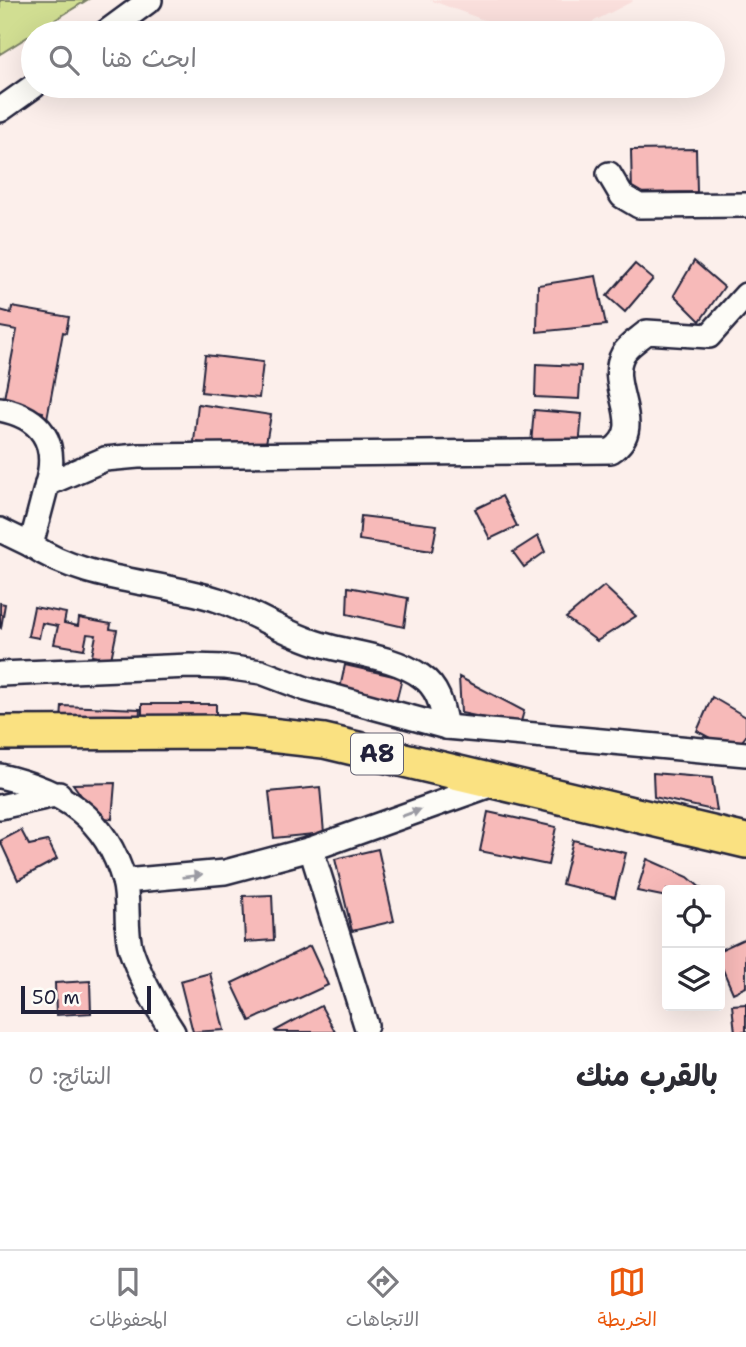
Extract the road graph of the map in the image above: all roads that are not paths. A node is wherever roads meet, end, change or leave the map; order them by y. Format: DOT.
graph roads {
  1 [pos="150,0"];
  2 [pos="121,21"];
  3 [pos="21,95"];
  4 [pos="0,110"];
  5 [pos="609,174"];
  6 [pos="746,205"];
  7 [pos="746,295"];
  8 [pos="0,409"];
  9 [pos="47,484"];
  10 [pos="0,530"];
  11 [pos="31,545"];
  12 [pos="0,674"];
  13 [pos="446,727"];
  14 [pos="0,733"];
  15 [pos="746,754"];
  16 [pos="0,776"];
  17 [pos="496,783"];
  18 [pos="59,794"];
  19 [pos="0,807"];
  20 [pos="746,841"];
  21 [pos="311,849"];
  22 [pos="124,881"];
  23 [pos="366,1025"];
  24 [pos="173,1032"];
  1 -- 2 [label="street"];
  3 -- 4 [label="street"];
  5 -- 6 [label="street"];
  7 -- 9 [label="street"];
  8 -- 9 [label="street"];
  9 -- 11 [label="street"];
  10 -- 11 [label="street"];
  11 -- 13 [label="street"];
  12 -- 13 [label="street"];
  13 -- 15 [label="street"];
  14 -- 17 [label="highway, A8"];
  16 -- 18 [label="street"];
  17 -- 20 [label="highway, A8"];
  21 -- 17 [label="street, one-way"];
  18 -- 19 [label="street"];
  18 -- 22 [label="street"];
  22 -- 21 [label="street, one-way"];
  21 -- 23 [label="street"];
  22 -- 24 [label="street"];
}
